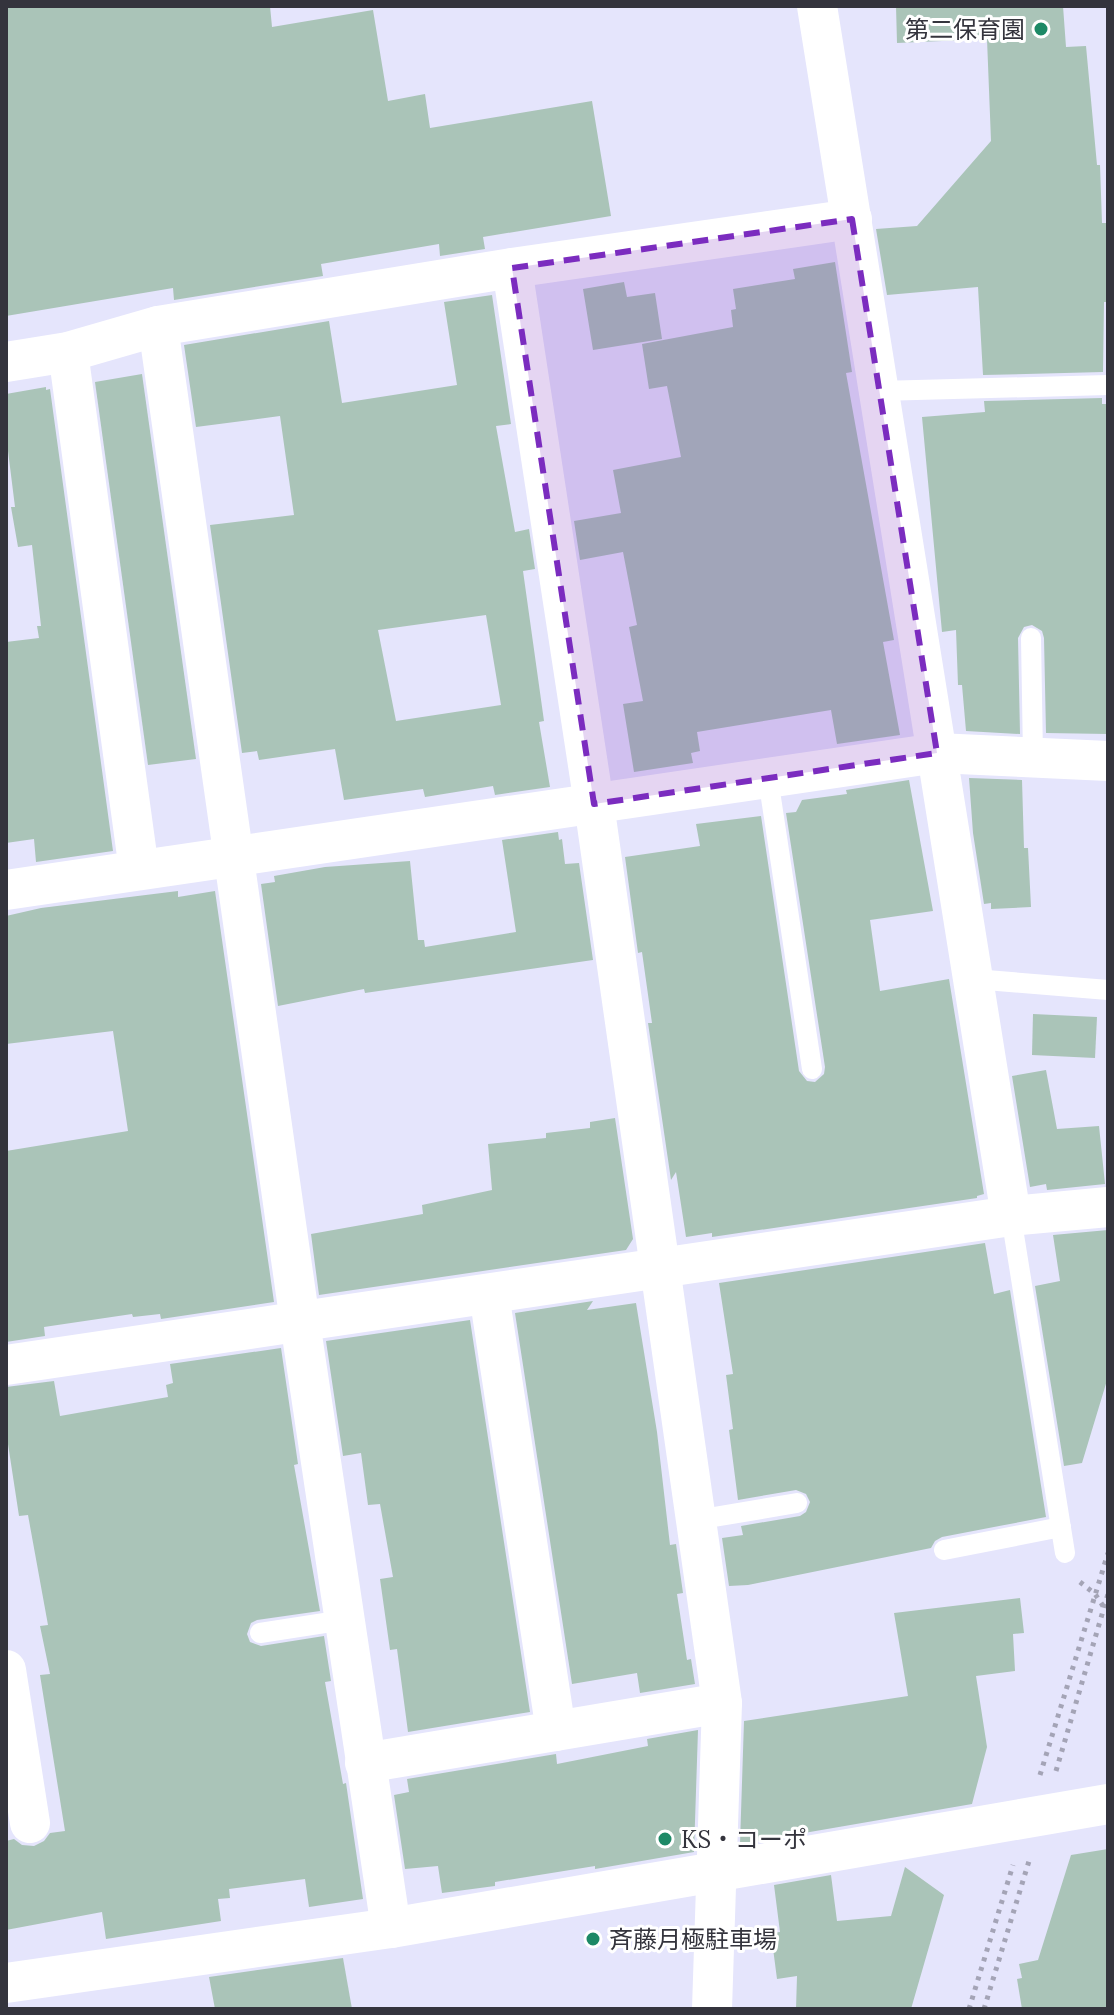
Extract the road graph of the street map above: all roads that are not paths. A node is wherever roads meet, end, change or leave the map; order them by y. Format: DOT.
graph roads {
  1 [pos="817,6"];
  2 [pos="852,219"];
  3 [pos="512,268"];
  4 [pos="158,326"];
  5 [pos="68,352"];
  6 [pos="6,362"];
  7 [pos="1108,385"];
  8 [pos="879,391"];
  9 [pos="1031,638"];
  10 [pos="937,753"];
  11 [pos="1033,756"];
  12 [pos="1108,761"];
  13 [pos="768,778"];
  14 [pos="594,804"];
  15 [pos="233,856"];
  16 [pos="139,870"];
  17 [pos="6,890"];
  18 [pos="974,979"];
  19 [pos="1108,990"];
  20 [pos="812,1069"];
  21 [pos="1108,1207"];
  22 [pos="1011,1216"];
  23 [pos="660,1268"];
  24 [pos="489,1294"];
  25 [pos="300,1322"];
  26 [pos="6,1365"];
  27 [pos="797,1503"];
  28 [pos="696,1520"];
  29 [pos="1061,1527"];
  30 [pos="944,1550"];
  31 [pos="1065,1553"];
  32 [pos="344,1620"];
  33 [pos="260,1633"];
  34 [pos="6,1670"];
  35 [pos="722,1703"];
  36 [pos="556,1731"];
  37 [pos="365,1763"];
  38 [pos="1108,1804"];
  39 [pos="30,1823"];
  40 [pos="718,1873"];
  41 [pos="391,1928"];
  42 [pos="6,1983"];
  43 [pos="712,2009"];
  1 -- 2 [label="street"];
  2 -- 3 [label="street"];
  2 -- 8 [label="street"];
  3 -- 4 [label="street"];
  3 -- 14 [label="street"];
  4 -- 5 [label="street"];
  4 -- 15 [label="street"];
  5 -- 6 [label="street"];
  5 -- 16 [label="street"];
  7 -- 8 [label="lane"];
  8 -- 10 [label="street"];
  9 -- 11 [label="lane"];
  10 -- 11 [label="street"];
  10 -- 13 [label="street"];
  10 -- 18 [label="street"];
  11 -- 12 [label="street"];
  13 -- 14 [label="street"];
  13 -- 20 [label="lane"];
  14 -- 15 [label="street"];
  14 -- 23 [label="street"];
  15 -- 16 [label="street"];
  15 -- 25 [label="street"];
  16 -- 17 [label="street"];
  18 -- 19 [label="lane"];
  18 -- 22 [label="street"];
  21 -- 22 [label="street"];
  22 -- 23 [label="street"];
  22 -- 29 [label="lane"];
  23 -- 24 [label="street"];
  23 -- 28 [label="street"];
  24 -- 25 [label="street"];
  24 -- 36 [label="street"];
  25 -- 26 [label="street"];
  25 -- 32 [label="street"];
  27 -- 28 [label="lane"];
  28 -- 35 [label="street"];
  29 -- 30 [label="lane"];
  29 -- 31 [label="lane"];
  32 -- 33 [label="lane"];
  32 -- 37 [label="street"];
  34 -- 39 [label="street"];
  35 -- 36 [label="street"];
  35 -- 40 [label="street"];
  36 -- 37 [label="street"];
  37 -- 41 [label="street"];
  38 -- 40 [label="street"];
  40 -- 41 [label="street"];
  40 -- 43 [label="street"];
  41 -- 42 [label="street"];
}
